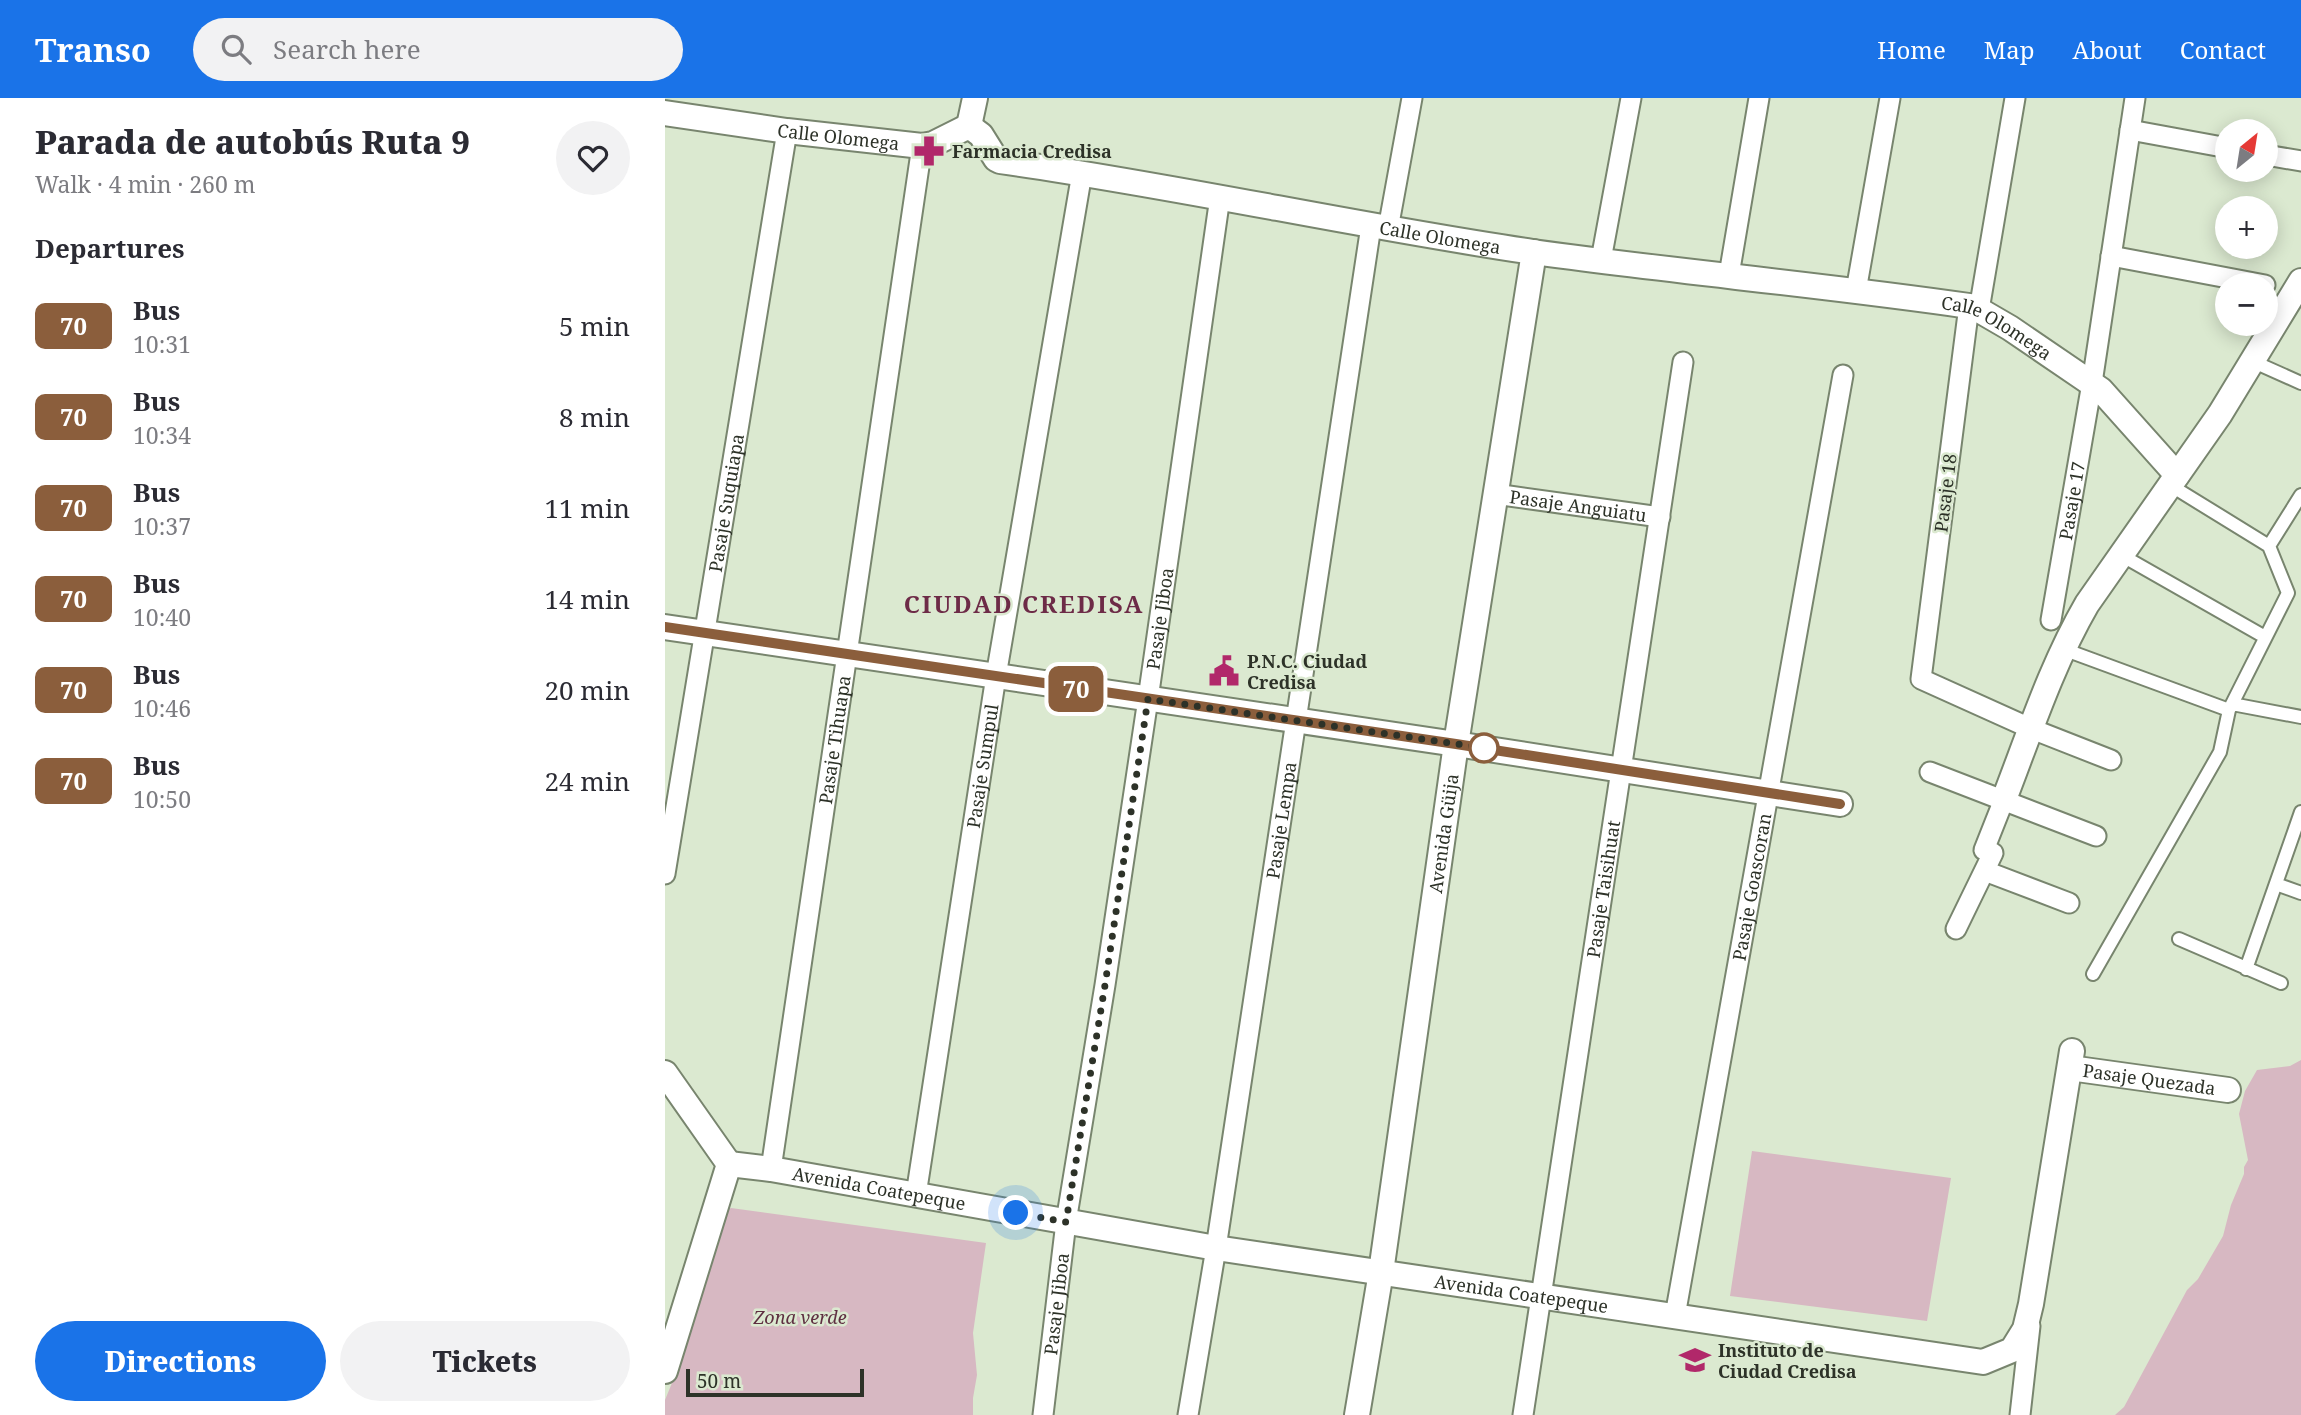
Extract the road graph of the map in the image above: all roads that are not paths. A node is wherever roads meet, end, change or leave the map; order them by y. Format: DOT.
graph roads {
  1 [pos="975,98"];
  2 [pos="1412,98"];
  3 [pos="1630,98"];
  4 [pos="1759,98"];
  5 [pos="1890,98"];
  6 [pos="2015,98"];
  7 [pos="2135,98"];
  8 [pos="665,113"];
  9 [pos="969,126"];
  10 [pos="2130,130"];
  11 [pos="787,131"];
  12 [pos="922,146"];
  13 [pos="2215,146"];
  14 [pos="2279,158"];
  15 [pos="2301,162"];
  16 [pos="1082,173"];
  17 [pos="1220,197"];
  18 [pos="1380,228"];
  19 [pos="1534,252"];
  20 [pos="2111,256"];
  21 [pos="1601,260"];
  22 [pos="1729,275"];
  23 [pos="2215,275"];
  24 [pos="2278,285"];
  25 [pos="2299,285"];
  26 [pos="1856,291"];
  27 [pos="1974,308"];
  28 [pos="1683,362"];
  29 [pos="2254,362"];
  30 [pos="1843,375"];
  31 [pos="2092,383"];
  32 [pos="2301,383"];
  33 [pos="2173,480"];
  34 [pos="1495,494"];
  35 [pos="2301,495"];
  36 [pos="1660,517"];
  37 [pos="2269,546"];
  38 [pos="2122,555"];
  39 [pos="2051,620"];
  40 [pos="665,627"];
  41 [pos="706,634"];
  42 [pos="2265,638"];
  43 [pos="2063,649"];
  44 [pos="848,654"];
  45 [pos="996,676"];
  46 [pos="1148,699"];
  47 [pos="2231,707"];
  48 [pos="2301,717"];
  49 [pos="1296,722"];
  50 [pos="2032,729"];
  51 [pos="1456,744"];
  52 [pos="2111,761"];
  53 [pos="1621,770"];
  54 [pos="1930,772"];
  55 [pos="1768,794"];
  56 [pos="2003,802"];
  57 [pos="1840,804"];
  58 [pos="2301,812"];
  59 [pos="2096,836"];
  60 [pos="1985,871"];
  61 [pos="665,874"];
  62 [pos="2276,884"];
  63 [pos="2301,893"];
  64 [pos="2069,903"];
  65 [pos="1957,929"];
  66 [pos="2179,939"];
  67 [pos="2246,968"];
  68 [pos="2093,974"];
  69 [pos="2281,983"];
  70 [pos="2071,1059"];
  71 [pos="665,1073"];
  72 [pos="2228,1090"];
  73 [pos="729,1164"];
  74 [pos="771,1169"];
  75 [pos="916,1195"];
  76 [pos="1066,1222"];
  77 [pos="1216,1248"];
  78 [pos="1381,1272"];
  79 [pos="2033,1290"];
  80 [pos="1541,1296"];
  81 [pos="1675,1316"];
  82 [pos="665,1371"];
  83 [pos="1042,1415"];
  84 [pos="1188,1415"];
  85 [pos="1357,1415"];
  86 [pos="1523,1415"];
  87 [pos="2020,1415"];
  1 -- 9 [label="street"];
  2 -- 18 [label="street, Pasaje Lempa"];
  3 -- 21 [label="street"];
  4 -- 22 [label="street"];
  5 -- 26 [label="street"];
  6 -- 27 [label="street, Pasaje 18"];
  7 -- 10 [label="street, Pasaje 17"];
  8 -- 11 [label="street, Calle Olomega"];
  9 -- 12 [label="street, Calle Olomega"];
  9 -- 16 [label="street, Calle Olomega"];
  10 -- 13 [label="street"];
  10 -- 20 [label="street, Pasaje 17"];
  11 -- 12 [label="street, Calle Olomega"];
  11 -- 41 [label="street, Pasaje Suquiapa"];
  12 -- 44 [label="street, Pasaje Tihuapa"];
  14 -- 15 [label="street"];
  16 -- 17 [label="street, Calle Olomega"];
  16 -- 45 [label="street, Pasaje Sumpul"];
  17 -- 18 [label="street, Calle Olomega"];
  17 -- 46 [label="street, Pasaje Jiboa"];
  18 -- 19 [label="street, Calle Olomega"];
  18 -- 49 [label="street, Pasaje Lempa"];
  19 -- 21 [label="street, Calle Olomega"];
  19 -- 34 [label="street, Avenida Güija"];
  20 -- 23 [label="street"];
  20 -- 31 [label="street, Pasaje 17"];
  21 -- 22 [label="street, Calle Olomega"];
  22 -- 26 [label="street, Calle Olomega"];
  24 -- 25 [label="street"];
  25 -- 29 [label="street"];
  26 -- 27 [label="street, Calle Olomega"];
  27 -- 31 [label="street, Calle Olomega"];
  27 -- 50 [label="street, Pasaje 18"];
  28 -- 36 [label="street, Pasaje Taisihuat"];
  29 -- 32 [label="lane"];
  29 -- 33 [label="street"];
  30 -- 55 [label="street, Pasaje Goascoran"];
  31 -- 33 [label="street, Calle Olomega"];
  31 -- 39 [label="street, Pasaje 17"];
  33 -- 37 [label="lane"];
  33 -- 38 [label="street"];
  34 -- 36 [label="street, Pasaje Anguiatu"];
  34 -- 51 [label="street, Avenida Güija"];
  35 -- 37 [label="lane"];
  36 -- 53 [label="street, Pasaje Taisihuat"];
  37 -- 42 [label="lane"];
  38 -- 42 [label="lane"];
  38 -- 43 [label="street"];
  40 -- 41 [label="street"];
  41 -- 44 [label="street"];
  41 -- 61 [label="street, Pasaje Suquiapa"];
  42 -- 47 [label="lane"];
  43 -- 47 [label="lane"];
  43 -- 50 [label="street"];
  44 -- 45 [label="street"];
  44 -- 74 [label="street, Pasaje Tihuapa"];
  45 -- 46 [label="street"];
  45 -- 75 [label="street, Pasaje Sumpul"];
  46 -- 49 [label="street"];
  46 -- 76 [label="street, Pasaje Jiboa"];
  47 -- 48 [label="lane"];
  47 -- 68 [label="lane"];
  49 -- 51 [label="street"];
  49 -- 77 [label="street, Pasaje Lempa"];
  50 -- 52 [label="street"];
  50 -- 56 [label="street"];
  51 -- 53 [label="street"];
  51 -- 78 [label="street, Avenida Güija"];
  53 -- 55 [label="street"];
  53 -- 80 [label="street, Pasaje Taisihuat"];
  54 -- 56 [label="street"];
  55 -- 57 [label="street"];
  55 -- 81 [label="street, Pasaje Goascoran"];
  56 -- 59 [label="street"];
  56 -- 60 [label="street"];
  58 -- 62 [label="lane"];
  60 -- 64 [label="street"];
  60 -- 65 [label="street"];
  62 -- 63 [label="lane"];
  62 -- 67 [label="lane"];
  66 -- 67 [label="lane"];
  67 -- 69 [label="lane"];
  70 -- 72 [label="street, Pasaje Quezada"];
  70 -- 79 [label="street, Avenida Coatepeque"];
  71 -- 73 [label="street"];
  73 -- 74 [label="street, Avenida Coatepeque"];
  73 -- 82 [label="street"];
  74 -- 75 [label="street, Avenida Coatepeque"];
  75 -- 76 [label="street, Avenida Coatepeque"];
  76 -- 77 [label="street, Avenida Coatepeque"];
  76 -- 83 [label="street, Pasaje Jiboa"];
  77 -- 78 [label="street, Avenida Coatepeque"];
  77 -- 84 [label="street, Pasaje Lempa"];
  78 -- 80 [label="street, Avenida Coatepeque"];
  78 -- 85 [label="street, Avenida Güija"];
  79 -- 81 [label="street, Avenida Coatepeque"];
  79 -- 87 [label="street"];
  80 -- 81 [label="street, Avenida Coatepeque"];
  80 -- 86 [label="street, Pasaje Taisihuat"];
}
